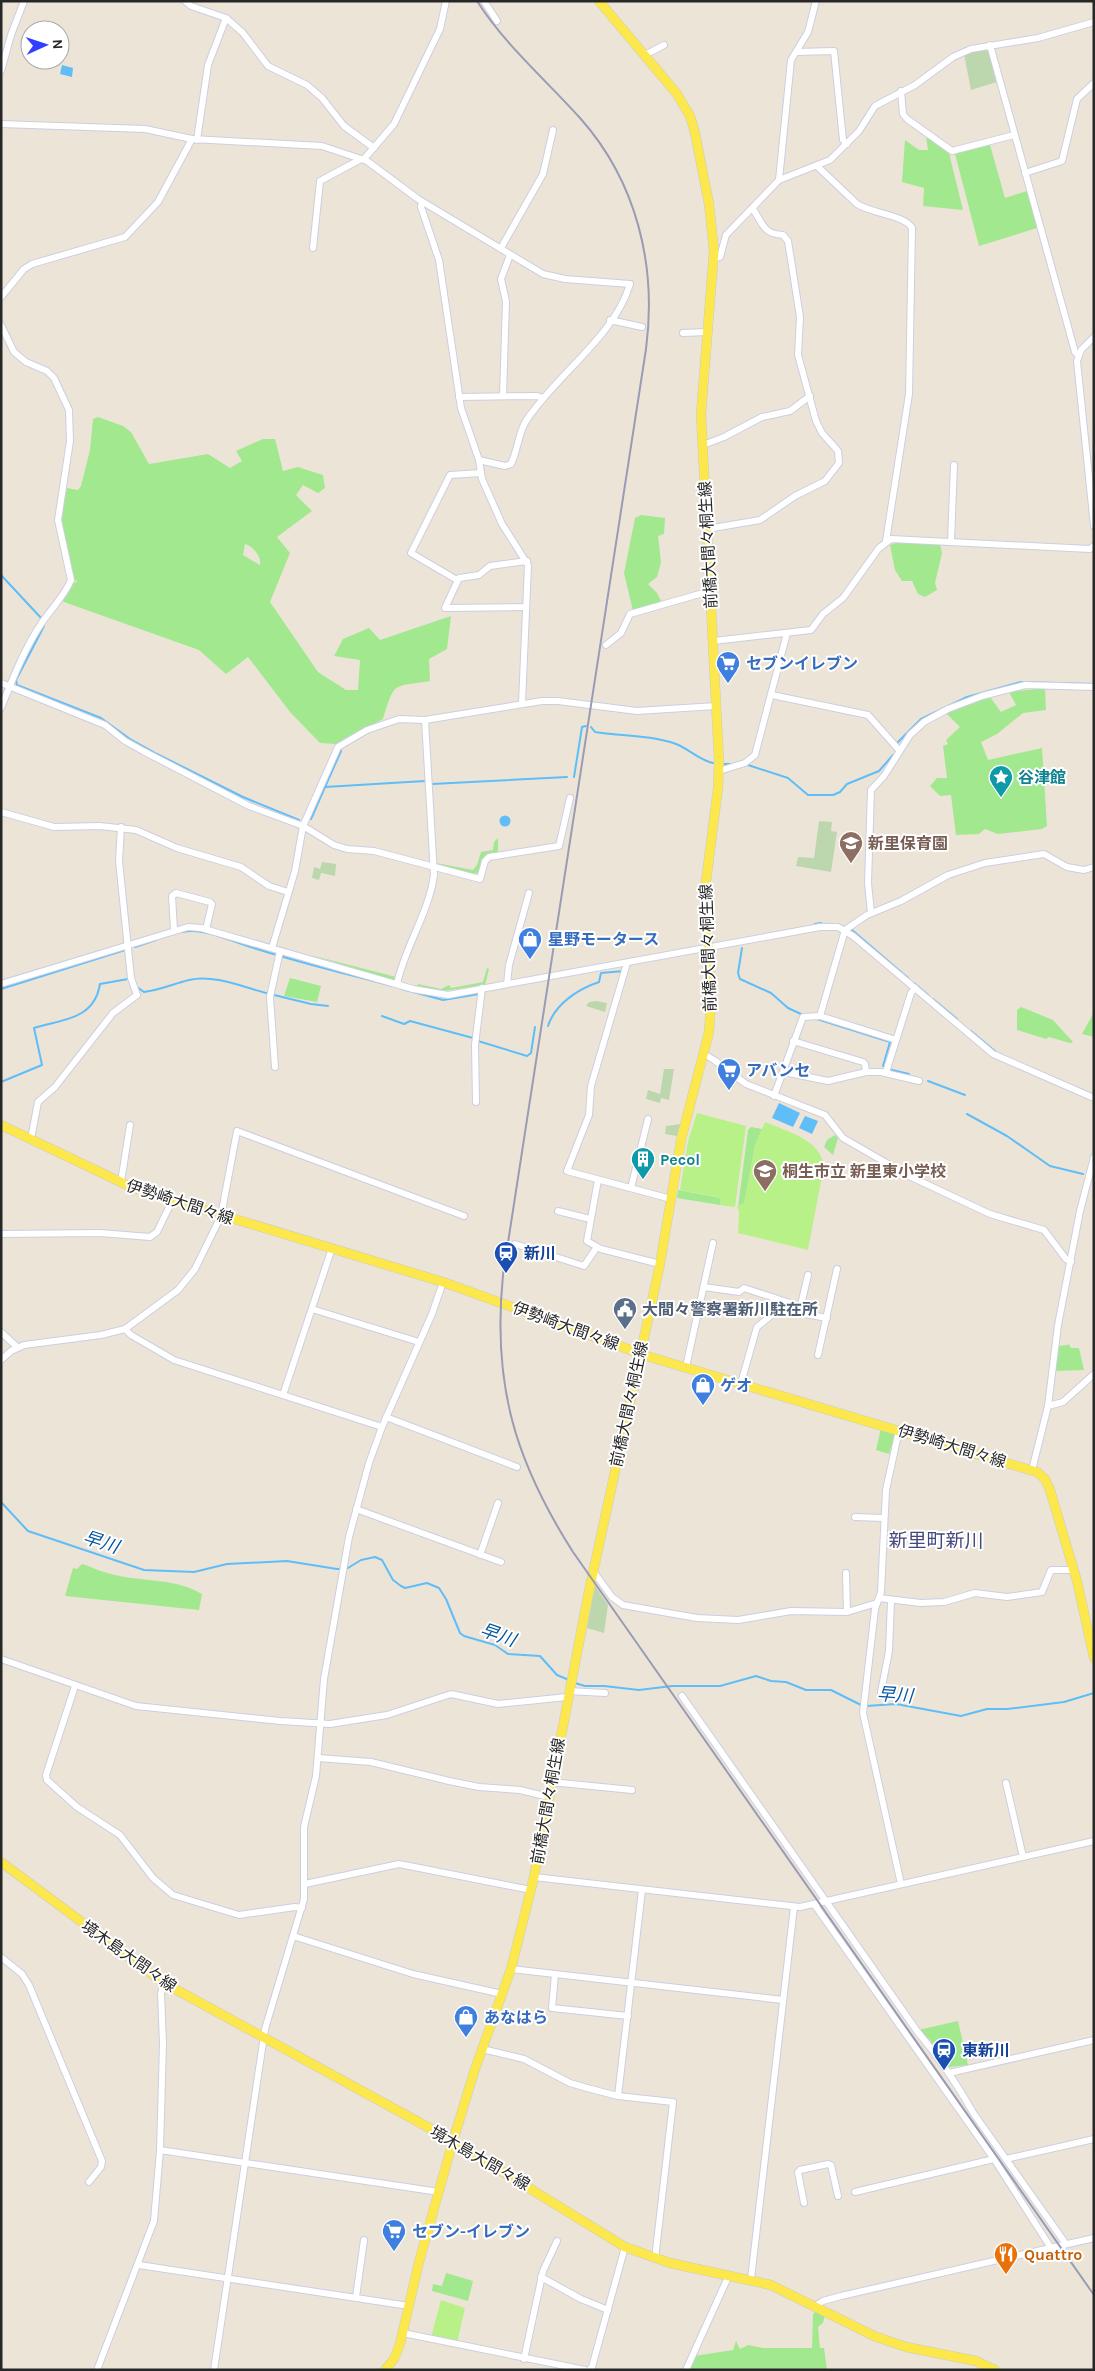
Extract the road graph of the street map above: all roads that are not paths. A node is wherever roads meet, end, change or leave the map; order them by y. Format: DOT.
graph roads {
  1 [pos="24,1"];
  2 [pos="185,1"];
  3 [pos="446,1"];
  4 [pos="484,1"];
  5 [pos="599,1"];
  6 [pos="816,1"];
  7 [pos="226,18"];
  8 [pos="497,21"];
  9 [pos="1094,22"];
  10 [pos="664,45"];
  11 [pos="990,45"];
  12 [pos="795,52"];
  13 [pos="645,55"];
  14 [pos="1,71"];
  15 [pos="1094,83"];
  16 [pos="901,91"];
  17 [pos="1,124"];
  18 [pos="553,130"];
  19 [pos="1014,135"];
  20 [pos="194,140"];
  21 [pos="847,144"];
  22 [pos="374,148"];
  23 [pos="362,159"];
  24 [pos="817,166"];
  25 [pos="1025,173"];
  26 [pos="779,180"];
  27 [pos="422,202"];
  28 [pos="753,209"];
  29 [pos="313,248"];
  30 [pos="501,248"];
  31 [pos="510,255"];
  32 [pos="714,259"];
  33 [pos="1,297"];
  34 [pos="610,320"];
  35 [pos="1,324"];
  36 [pos="642,327"];
  37 [pos="708,332"];
  38 [pos="683,333"];
  39 [pos="1094,337"];
  40 [pos="1078,355"];
  41 [pos="503,396"];
  42 [pos="810,396"];
  43 [pos="459,397"];
  44 [pos="543,398"];
  45 [pos="703,445"];
  46 [pos="479,460"];
  47 [pos="954,465"];
  48 [pos="481,473"];
  49 [pos="1094,526"];
  50 [pos="707,529"];
  51 [pos="886,541"];
  52 [pos="951,541"];
  53 [pos="1094,546"];
  54 [pos="527,561"];
  55 [pos="457,580"];
  56 [pos="710,591"];
  57 [pos="526,607"];
  58 [pos="787,633"];
  59 [pos="713,641"];
  60 [pos="606,645"];
  61 [pos="1,682"];
  62 [pos="10,687"];
  63 [pos="1094,687"];
  64 [pos="772,695"];
  65 [pos="522,703"];
  66 [pos="716,706"];
  67 [pos="1,708"];
  68 [pos="425,720"];
  69 [pos="899,750"];
  70 [pos="719,771"];
  71 [pos="570,798"];
  72 [pos="1,812"];
  73 [pos="303,826"];
  74 [pos="121,827"];
  75 [pos="434,867"];
  76 [pos="1094,867"];
  77 [pos="288,892"];
  78 [pos="529,893"];
  79 [pos="871,913"];
  80 [pos="206,929"];
  81 [pos="174,930"];
  82 [pos="845,930"];
  83 [pos="129,944"];
  84 [pos="707,947"];
  85 [pos="272,948"];
  86 [pos="280,950"];
  87 [pos="627,963"];
  88 [pos="1,984"];
  89 [pos="397,984"];
  90 [pos="507,984"];
  91 [pos="482,988"];
  92 [pos="914,988"];
  93 [pos="820,1016"];
  94 [pos="896,1040"];
  95 [pos="793,1041"];
  96 [pos="704,1054"];
  97 [pos="275,1068"];
  98 [pos="784,1072"];
  99 [pos="866,1072"];
  100 [pos="886,1072"];
  101 [pos="920,1081"];
  102 [pos="774,1096"];
  103 [pos="1094,1098"];
  104 [pos="476,1102"];
  105 [pos="648,1119"];
  106 [pos="130,1125"];
  107 [pos="2,1126"];
  108 [pos="31,1139"];
  109 [pos="1094,1157"];
  110 [pos="598,1180"];
  111 [pos="121,1182"];
  112 [pos="631,1188"];
  113 [pos="671,1199"];
  114 [pos="172,1201"];
  115 [pos="558,1211"];
  116 [pos="221,1216"];
  117 [pos="464,1216"];
  118 [pos="590,1219"];
  119 [pos="1,1234"];
  120 [pos="713,1243"];
  121 [pos="515,1244"];
  122 [pos="597,1247"];
  123 [pos="332,1248"];
  124 [pos="1071,1262"];
  125 [pos="660,1264"];
  126 [pos="837,1268"];
  127 [pos="808,1275"];
  128 [pos="443,1282"];
  129 [pos="704,1286"];
  130 [pos="775,1300"];
  131 [pos="312,1309"];
  132 [pos="800,1309"];
  133 [pos="826,1318"];
  134 [pos="125,1329"];
  135 [pos="1,1332"];
  136 [pos="419,1342"];
  137 [pos="17,1347"];
  138 [pos="640,1353"];
  139 [pos="818,1355"];
  140 [pos="1,1360"];
  141 [pos="686,1367"];
  142 [pos="1094,1374"];
  143 [pos="741,1383"];
  144 [pos="283,1395"];
  145 [pos="1048,1406"];
  146 [pos="386,1417"];
  147 [pos="382,1427"];
  148 [pos="899,1430"];
  149 [pos="517,1467"];
  150 [pos="1032,1470"];
  151 [pos="498,1503"];
  152 [pos="356,1509"];
  153 [pos="854,1516"];
  154 [pos="884,1518"];
  155 [pos="480,1555"];
  156 [pos="501,1562"];
  157 [pos="1073,1570"];
  158 [pos="593,1571"];
  159 [pos="846,1573"];
  160 [pos="878,1600"];
  161 [pos="892,1601"];
  162 [pos="847,1612"];
  163 [pos="1094,1658"];
  164 [pos="1,1659"];
  165 [pos="75,1686"];
  166 [pos="569,1688"];
  167 [pos="881,1692"];
  168 [pos="605,1693"];
  169 [pos="682,1696"];
  170 [pos="320,1724"];
  171 [pos="318,1758"];
  172 [pos="551,1782"];
  173 [pos="1006,1783"];
  174 [pos="632,1790"];
  175 [pos="549,1797"];
  176 [pos="1094,1841"];
  177 [pos="1023,1857"];
  178 [pos="1,1862"];
  179 [pos="534,1877"];
  180 [pos="305,1884"];
  181 [pos="901,1884"];
  182 [pos="531,1890"];
  183 [pos="642,1890"];
  184 [pos="826,1901"];
  185 [pos="814,1904"];
  186 [pos="794,1907"];
  187 [pos="302,1908"];
  188 [pos="293,1936"];
  189 [pos="1,1957"];
  190 [pos="511,1969"];
  191 [pos="555,1974"];
  192 [pos="632,1982"];
  193 [pos="164,1983"];
  194 [pos="502,1994"];
  195 [pos="783,2000"];
  196 [pos="628,2016"];
  197 [pos="264,2037"];
  198 [pos="1094,2040"];
  199 [pos="482,2049"];
  200 [pos="949,2073"];
  201 [pos="618,2096"];
  202 [pos="1094,2139"];
  203 [pos="453,2142"];
  204 [pos="160,2150"];
  205 [pos="994,2159"];
  206 [pos="1006,2159"];
  207 [pos="246,2162"];
  208 [pos="90,2182"];
  209 [pos="439,2192"];
  210 [pos="855,2192"];
  211 [pos="838,2196"];
  212 [pos="804,2203"];
  213 [pos="1094,2238"];
  214 [pos="364,2240"];
  215 [pos="557,2241"];
  216 [pos="1066,2244"];
  217 [pos="625,2247"];
  218 [pos="1051,2248"];
  219 [pos="655,2259"];
  220 [pos="139,2265"];
  221 [pos="729,2274"];
  222 [pos="541,2277"];
  223 [pos="228,2279"];
  224 [pos="751,2279"];
  225 [pos="356,2297"];
  226 [pos="409,2306"];
  227 [pos="815,2306"];
  228 [pos="608,2310"];
  229 [pos="403,2333"];
  230 [pos="524,2359"];
  231 [pos="991,2369"];
  232 [pos="97,2370"];
  233 [pos="214,2370"];
  234 [pos="385,2370"];
  235 [pos="585,2370"];
  236 [pos="590,2370"];
  237 [pos="686,2370"];
  1 -- 14 [label="street"];
  2 -- 7 [label="street"];
  3 -- 22 [label="street"];
  4 -- 8 [label="street"];
  5 -- 13 [label="main road, 前橋大間々桐生線"];
  6 -- 12 [label="street"];
  7 -- 20 [label="street"];
  7 -- 22 [label="street"];
  9 -- 11 [label="street"];
  10 -- 13 [label="street"];
  11 -- 16 [label="street"];
  11 -- 19 [label="street"];
  12 -- 21 [label="street"];
  12 -- 26 [label="street"];
  13 -- 32 [label="main road, 前橋大間々桐生線"];
  15 -- 25 [label="street"];
  16 -- 19 [label="street"];
  16 -- 21 [label="street"];
  17 -- 20 [label="street"];
  18 -- 30 [label="street"];
  19 -- 25 [label="street"];
  20 -- 23 [label="street"];
  20 -- 33 [label="street"];
  21 -- 24 [label="street"];
  22 -- 23 [label="street"];
  23 -- 27 [label="street"];
  23 -- 29 [label="street"];
  24 -- 26 [label="street"];
  24 -- 51 [label="street"];
  25 -- 40 [label="street"];
  26 -- 28 [label="street"];
  27 -- 30 [label="street"];
  27 -- 43 [label="street"];
  28 -- 32 [label="street"];
  28 -- 42 [label="street"];
  30 -- 31 [label="street"];
  31 -- 34 [label="street"];
  31 -- 41 [label="street"];
  32 -- 37 [label="main road, 前橋大間々桐生線"];
  34 -- 36 [label="street"];
  34 -- 44 [label="street"];
  35 -- 62 [label="street"];
  37 -- 38 [label="street"];
  37 -- 45 [label="main road, 前橋大間々桐生線"];
  39 -- 40 [label="street"];
  40 -- 49 [label="street"];
  41 -- 43 [label="street"];
  41 -- 44 [label="street"];
  42 -- 45 [label="street"];
  42 -- 50 [label="street"];
  43 -- 46 [label="street"];
  44 -- 46 [label="street"];
  45 -- 50 [label="main road, 前橋大間々桐生線"];
  46 -- 48 [label="street"];
  47 -- 52 [label="street"];
  48 -- 54 [label="street"];
  48 -- 55 [label="street"];
  50 -- 56 [label="main road, 前橋大間々桐生線"];
  51 -- 52 [label="street"];
  51 -- 58 [label="street"];
  52 -- 53 [label="street"];
  54 -- 55 [label="street"];
  54 -- 57 [label="street"];
  55 -- 57 [label="street"];
  56 -- 59 [label="main road, 前橋大間々桐生線"];
  56 -- 60 [label="street"];
  57 -- 65 [label="street"];
  58 -- 59 [label="street"];
  58 -- 64 [label="street"];
  59 -- 66 [label="main road, 前橋大間々桐生線"];
  61 -- 62 [label="street"];
  62 -- 67 [label="street"];
  62 -- 73 [label="street"];
  63 -- 69 [label="street"];
  64 -- 69 [label="street"];
  64 -- 70 [label="street"];
  65 -- 66 [label="street"];
  65 -- 68 [label="street"];
  66 -- 70 [label="main road, 前橋大間々桐生線"];
  68 -- 73 [label="street"];
  68 -- 75 [label="street"];
  69 -- 79 [label="street"];
  70 -- 84 [label="main road, 前橋大間々桐生線"];
  71 -- 75 [label="street"];
  72 -- 74 [label="street"];
  73 -- 75 [label="street"];
  73 -- 77 [label="street"];
  74 -- 77 [label="street"];
  74 -- 83 [label="street"];
  75 -- 89 [label="street"];
  76 -- 79 [label="street"];
  77 -- 85 [label="street"];
  78 -- 90 [label="street"];
  79 -- 82 [label="street"];
  80 -- 81 [label="street"];
  80 -- 81 [label="street"];
  80 -- 85 [label="street"];
  81 -- 83 [label="street"];
  82 -- 84 [label="street"];
  82 -- 92 [label="street"];
  82 -- 93 [label="street"];
  83 -- 88 [label="street"];
  83 -- 108 [label="street"];
  84 -- 87 [label="street"];
  84 -- 96 [label="main road, 前橋大間々桐生線"];
  85 -- 86 [label="street"];
  86 -- 89 [label="street"];
  86 -- 97 [label="street"];
  87 -- 90 [label="street"];
  87 -- 110 [label="street"];
  89 -- 91 [label="street"];
  90 -- 91 [label="street"];
  91 -- 104 [label="street"];
  92 -- 94 [label="street"];
  92 -- 103 [label="street"];
  93 -- 94 [label="street"];
  93 -- 95 [label="street"];
  94 -- 100 [label="street"];
  95 -- 98 [label="street"];
  95 -- 99 [label="street"];
  96 -- 102 [label="street"];
  96 -- 113 [label="main road, 前橋大間々桐生線"];
  98 -- 99 [label="street"];
  98 -- 102 [label="street"];
  99 -- 100 [label="street"];
  100 -- 101 [label="street"];
  102 -- 124 [label="street"];
  105 -- 112 [label="street"];
  106 -- 111 [label="street"];
  107 -- 108 [label="main road, 伊勢崎大間々線"];
  108 -- 111 [label="main road, 伊勢崎大間々線"];
  109 -- 124 [label="street"];
  110 -- 112 [label="street"];
  110 -- 118 [label="street"];
  111 -- 114 [label="main road, 伊勢崎大間々線"];
  112 -- 113 [label="street"];
  113 -- 125 [label="main road, 前橋大間々桐生線"];
  114 -- 116 [label="main road, 伊勢崎大間々線"];
  114 -- 119 [label="street"];
  115 -- 118 [label="street"];
  116 -- 117 [label="street"];
  116 -- 123 [label="main road, 伊勢崎大間々線"];
  116 -- 134 [label="street"];
  118 -- 122 [label="street"];
  120 -- 129 [label="street"];
  121 -- 122 [label="street"];
  122 -- 125 [label="street"];
  123 -- 128 [label="main road, 伊勢崎大間々線"];
  123 -- 131 [label="street"];
  124 -- 145 [label="street"];
  125 -- 138 [label="main road, 前橋大間々桐生線"];
  126 -- 133 [label="street"];
  127 -- 132 [label="street"];
  128 -- 136 [label="street"];
  128 -- 138 [label="main road, 伊勢崎大間々線"];
  129 -- 130 [label="street"];
  129 -- 141 [label="street"];
  130 -- 132 [label="street"];
  130 -- 143 [label="street"];
  131 -- 136 [label="street"];
  131 -- 144 [label="street"];
  132 -- 133 [label="street"];
  133 -- 139 [label="street"];
  134 -- 137 [label="street"];
  134 -- 144 [label="street"];
  135 -- 137 [label="street"];
  136 -- 146 [label="street"];
  137 -- 140 [label="street"];
  138 -- 141 [label="main road, 伊勢崎大間々線"];
  138 -- 158 [label="main road, 前橋大間々桐生線"];
  141 -- 143 [label="main road, 伊勢崎大間々線"];
  142 -- 145 [label="street"];
  143 -- 148 [label="main road, 伊勢崎大間々線"];
  144 -- 147 [label="street"];
  145 -- 150 [label="street"];
  146 -- 147 [label="street"];
  146 -- 149 [label="street"];
  147 -- 152 [label="street"];
  148 -- 150 [label="main road, 伊勢崎大間々線"];
  148 -- 154 [label="street"];
  150 -- 157 [label="main road"];
  151 -- 155 [label="street"];
  152 -- 155 [label="street"];
  152 -- 170 [label="street"];
  153 -- 154 [label="street"];
  154 -- 160 [label="street"];
  155 -- 156 [label="street"];
  157 -- 161 [label="street"];
  157 -- 163 [label="main road"];
  158 -- 162 [label="street"];
  158 -- 166 [label="main road, 前橋大間々桐生線"];
  159 -- 162 [label="street"];
  160 -- 161 [label="street"];
  160 -- 162 [label="street"];
  160 -- 181 [label="street"];
  161 -- 167 [label="street"];
  164 -- 165 [label="street"];
  165 -- 170 [label="street"];
  165 -- 187 [label="street"];
  166 -- 168 [label="street"];
  166 -- 170 [label="street"];
  166 -- 172 [label="main road, 前橋大間々桐生線"];
  169 -- 184 [label="street"];
  170 -- 171 [label="street"];
  171 -- 175 [label="street"];
  171 -- 180 [label="street"];
  172 -- 174 [label="street"];
  172 -- 175 [label="main road, 前橋大間々桐生線"];
  173 -- 177 [label="street"];
  175 -- 179 [label="main road, 前橋大間々桐生線"];
  176 -- 177 [label="street"];
  177 -- 181 [label="street"];
  178 -- 193 [label="main road, 境木島大間々線"];
  179 -- 182 [label="main road, 前橋大間々桐生線"];
  179 -- 183 [label="street"];
  180 -- 182 [label="street"];
  180 -- 187 [label="street"];
  181 -- 184 [label="street"];
  182 -- 190 [label="main road, 前橋大間々桐生線"];
  183 -- 186 [label="street"];
  183 -- 192 [label="street"];
  184 -- 185 [label="street"];
  184 -- 200 [label="street"];
  185 -- 186 [label="street"];
  185 -- 205 [label="street"];
  186 -- 195 [label="street"];
  187 -- 188 [label="street"];
  188 -- 194 [label="street"];
  188 -- 197 [label="street"];
  189 -- 208 [label="street"];
  190 -- 191 [label="street"];
  190 -- 194 [label="main road, 前橋大間々桐生線"];
  191 -- 192 [label="street"];
  191 -- 196 [label="street"];
  192 -- 195 [label="street"];
  192 -- 196 [label="street"];
  193 -- 197 [label="main road, 境木島大間々線"];
  193 -- 204 [label="street"];
  194 -- 199 [label="main road, 前橋大間々桐生線"];
  195 -- 224 [label="street"];
  196 -- 201 [label="street"];
  197 -- 203 [label="main road, 境木島大間々線"];
  197 -- 207 [label="street"];
  198 -- 200 [label="street"];
  199 -- 201 [label="street"];
  199 -- 203 [label="main road, 前橋大間々桐生線"];
  200 -- 206 [label="street"];
  201 -- 219 [label="street"];
  202 -- 206 [label="street"];
  203 -- 209 [label="main road, 前橋大間々桐生線"];
  203 -- 217 [label="main road, 境木島大間々線"];
  204 -- 207 [label="street"];
  204 -- 220 [label="street"];
  205 -- 210 [label="street"];
  205 -- 218 [label="street"];
  206 -- 216 [label="street"];
  207 -- 209 [label="street"];
  207 -- 223 [label="street"];
  209 -- 226 [label="main road, 前橋大間々桐生線"];
  211 -- 212 [label="street"];
  213 -- 216 [label="street"];
  214 -- 225 [label="street"];
  215 -- 222 [label="street"];
  216 -- 218 [label="street"];
  217 -- 219 [label="main road, 境木島大間々線"];
  217 -- 228 [label="street"];
  218 -- 227 [label="street"];
  219 -- 221 [label="main road, 境木島大間々線"];
  220 -- 223 [label="street"];
  220 -- 232 [label="street"];
  221 -- 224 [label="main road, 境木島大間々線"];
  221 -- 237 [label="street"];
  222 -- 228 [label="street"];
  222 -- 230 [label="street"];
  223 -- 225 [label="street"];
  223 -- 233 [label="street"];
  224 -- 227 [label="main road, 境木島大間々線"];
  225 -- 226 [label="street"];
  226 -- 229 [label="main road, 前橋大間々桐生線"];
  227 -- 231 [label="main road, 境木島大間々線"];
  228 -- 236 [label="street"];
  229 -- 230 [label="street"];
  229 -- 234 [label="main road, 前橋大間々桐生線"];
  230 -- 235 [label="street"];
}
